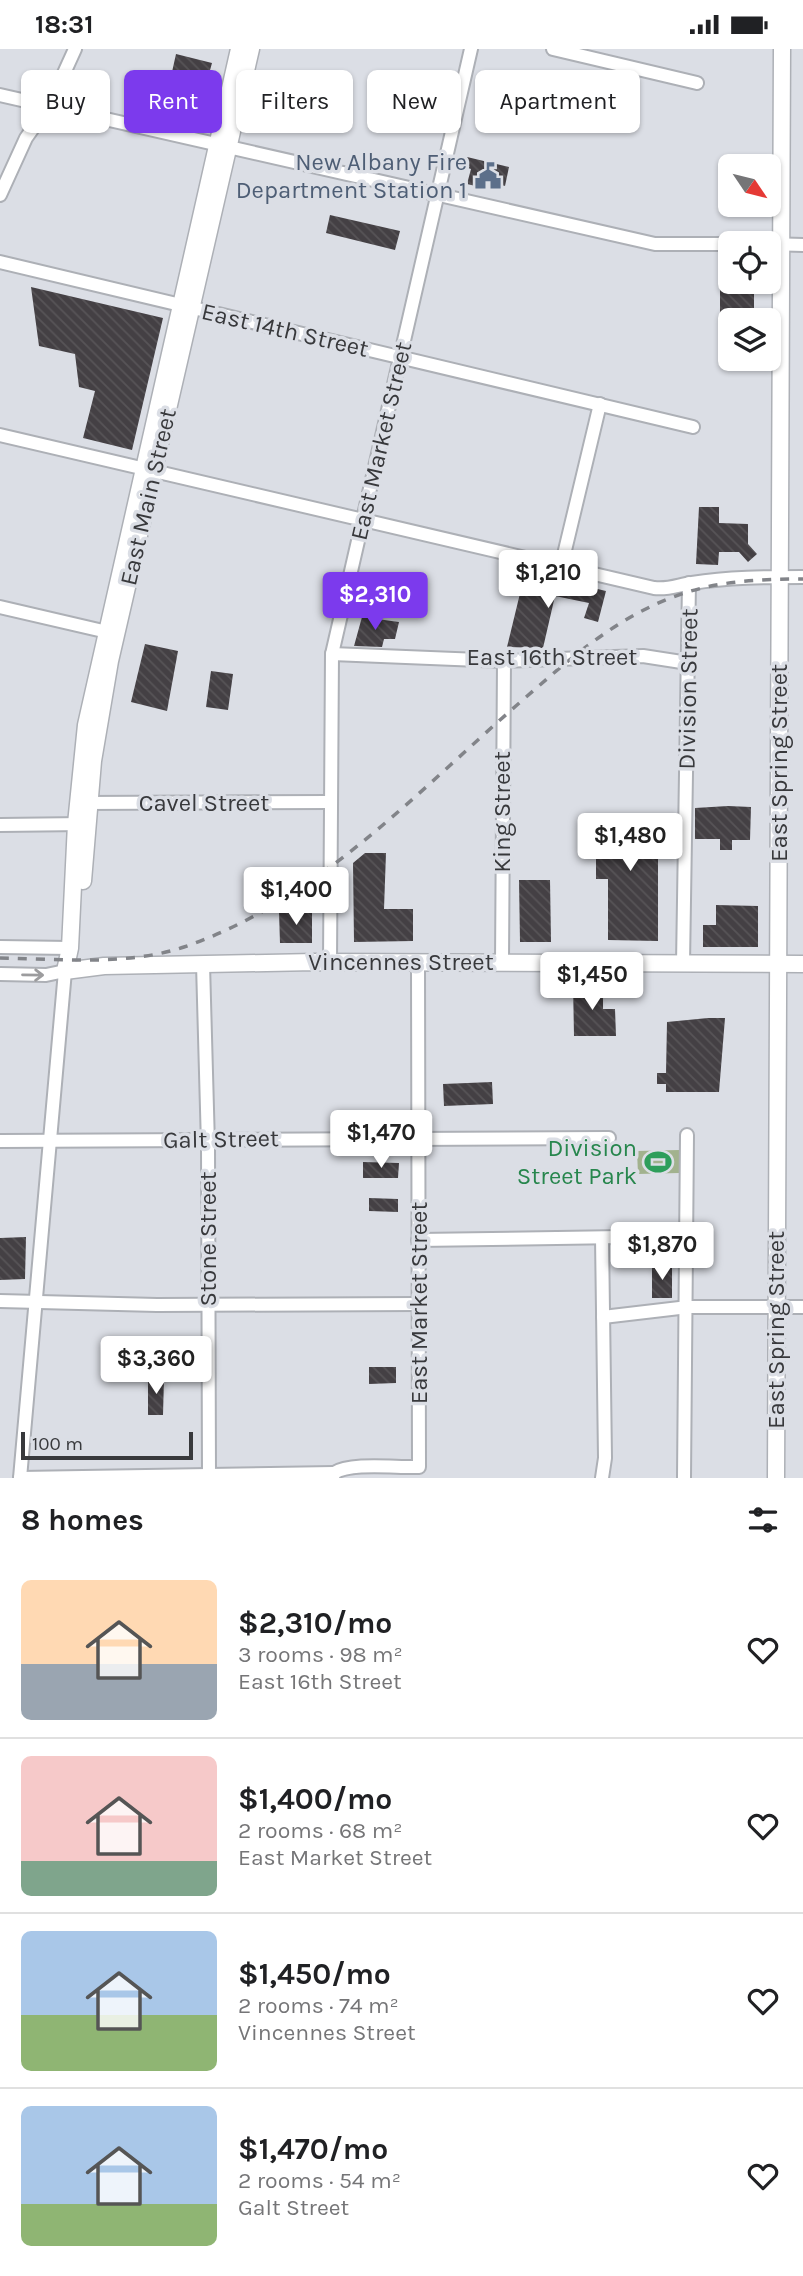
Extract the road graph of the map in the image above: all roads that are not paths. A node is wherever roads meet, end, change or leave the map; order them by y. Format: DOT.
graph roads {
  1 [pos="75,49"];
  2 [pos="239,49"];
  3 [pos="251,49"];
  4 [pos="471,49"];
  5 [pos="553,49"];
  6 [pos="782,49"];
  7 [pos="65,70"];
  8 [pos="697,83"];
  9 [pos="0,95"];
  10 [pos="21,99"];
  11 [pos="110,118"];
  12 [pos="30,133"];
  13 [pos="223,144"];
  14 [pos="438,193"];
  15 [pos="0,195"];
  16 [pos="775,231"];
  17 [pos="718,244"];
  18 [pos="781,244"];
  19 [pos="803,245"];
  20 [pos="0,262"];
  21 [pos="776,294"];
  22 [pos="186,306"];
  23 [pos="400,357"];
  24 [pos="600,404"];
  25 [pos="693,427"];
  26 [pos="0,435"];
  27 [pos="148,471"];
  28 [pos="363,520"];
  29 [pos="561,567"];
  30 [pos="779,577"];
  31 [pos="803,577"];
  32 [pos="690,583"];
  33 [pos="0,607"];
  34 [pos="111,633"];
  35 [pos="332,654"];
  36 [pos="504,661"];
  37 [pos="688,663"];
  38 [pos="330,802"];
  39 [pos="84,803"];
  40 [pos="82,824"];
  41 [pos="0,825"];
  42 [pos="0,947"];
  43 [pos="69,948"];
  44 [pos="502,962"];
  45 [pos="330,963"];
  46 [pos="418,963"];
  47 [pos="203,964"];
  48 [pos="683,964"];
  49 [pos="778,964"];
  50 [pos="803,964"];
  51 [pos="65,971"];
  52 [pos="0,974"];
  53 [pos="687,1135"];
  54 [pos="418,1137"];
  55 [pos="609,1138"];
  56 [pos="208,1139"];
  57 [pos="50,1140"];
  58 [pos="0,1141"];
  59 [pos="687,1236"];
  60 [pos="602,1238"];
  61 [pos="418,1240"];
  62 [pos="37,1300"];
  63 [pos="0,1301"];
  64 [pos="208,1304"];
  65 [pos="419,1304"];
  66 [pos="777,1306"];
  67 [pos="688,1307"];
  68 [pos="803,1307"];
  69 [pos="603,1317"];
  70 [pos="209,1473"];
  71 [pos="333,1476"];
  72 [pos="20,1478"];
  73 [pos="602,1478"];
  74 [pos="684,1478"];
  75 [pos="776,1478"];
  1 -- 7 [label="street"];
  2 -- 13 [label="main road, East Main Street"];
  3 -- 13 [label="main road, East Main Street"];
  4 -- 14 [label="street, East Market Street"];
  5 -- 8 [label="street"];
  6 -- 16 [label="main road, East Spring Street"];
  9 -- 10 [label="street"];
  11 -- 13 [label="street"];
  12 -- 15 [label="street"];
  13 -- 14 [label="street"];
  13 -- 22 [label="main road, East Main Street"];
  14 -- 17 [label="street"];
  14 -- 23 [label="street, East Market Street"];
  18 -- 19 [label="street"];
  20 -- 22 [label="street, East 14th Street"];
  21 -- 30 [label="main road, East Spring Street"];
  22 -- 23 [label="street, East 14th Street"];
  22 -- 27 [label="main road, East Main Street"];
  23 -- 24 [label="street, East 14th Street"];
  23 -- 28 [label="street, East Market Street"];
  24 -- 25 [label="street, East 14th Street"];
  24 -- 29 [label="street"];
  26 -- 27 [label="street"];
  27 -- 28 [label="street"];
  27 -- 34 [label="main road, East Main Street"];
  28 -- 29 [label="street"];
  28 -- 35 [label="street, East Market Street"];
  29 -- 32 [label="street"];
  30 -- 31 [label="street"];
  30 -- 32 [label="street"];
  30 -- 49 [label="main road, East Spring Street"];
  32 -- 37 [label="street, Division Street"];
  33 -- 34 [label="street"];
  34 -- 39 [label="main road, East Main Street"];
  35 -- 36 [label="street, East 16th Street"];
  35 -- 38 [label="street, East Market Street"];
  36 -- 37 [label="street, East 16th Street"];
  36 -- 44 [label="street, King Street"];
  37 -- 48 [label="street, Division Street"];
  38 -- 39 [label="street, Cavel Street"];
  38 -- 45 [label="street, East Market Street"];
  39 -- 40 [label="main road, East Main Street"];
  40 -- 41 [label="street"];
  40 -- 43 [label="main road, East Main Street"];
  42 -- 43 [label="street"];
  43 -- 51 [label="main road, East Main Street"];
  44 -- 46 [label="main road, Vincennes Street"];
  44 -- 48 [label="main road, Vincennes Street"];
  45 -- 46 [label="main road, Vincennes Street"];
  45 -- 47 [label="main road, Vincennes Street"];
  46 -- 54 [label="street, East Market Street"];
  47 -- 51 [label="main road, Vincennes Street"];
  47 -- 56 [label="street, Stone Street"];
  48 -- 49 [label="main road, Vincennes Street"];
  49 -- 50 [label="main road, Vincennes Street"];
  49 -- 66 [label="main road, East Spring Street"];
  52 -- 51 [label="street, Vincennes Street, one-way"];
  51 -- 57 [label="street"];
  53 -- 59 [label="street"];
  54 -- 55 [label="street, Galt Street"];
  54 -- 56 [label="street, Galt Street"];
  54 -- 61 [label="street, East Market Street"];
  56 -- 57 [label="street, Galt Street"];
  56 -- 64 [label="street, Stone Street"];
  57 -- 58 [label="street, Galt Street"];
  57 -- 62 [label="street"];
  59 -- 60 [label="street"];
  59 -- 67 [label="street"];
  60 -- 61 [label="street"];
  60 -- 69 [label="street"];
  61 -- 65 [label="street, East Market Street"];
  62 -- 63 [label="street"];
  62 -- 64 [label="street"];
  62 -- 72 [label="street"];
  64 -- 65 [label="street"];
  64 -- 70 [label="street, Stone Street"];
  65 -- 71 [label="street, East Market Street"];
  66 -- 67 [label="street"];
  66 -- 68 [label="street"];
  66 -- 75 [label="main road, East Spring Street"];
  67 -- 69 [label="street"];
  67 -- 74 [label="street"];
  69 -- 73 [label="street"];
  70 -- 71 [label="street"];
  70 -- 72 [label="street"];
}
